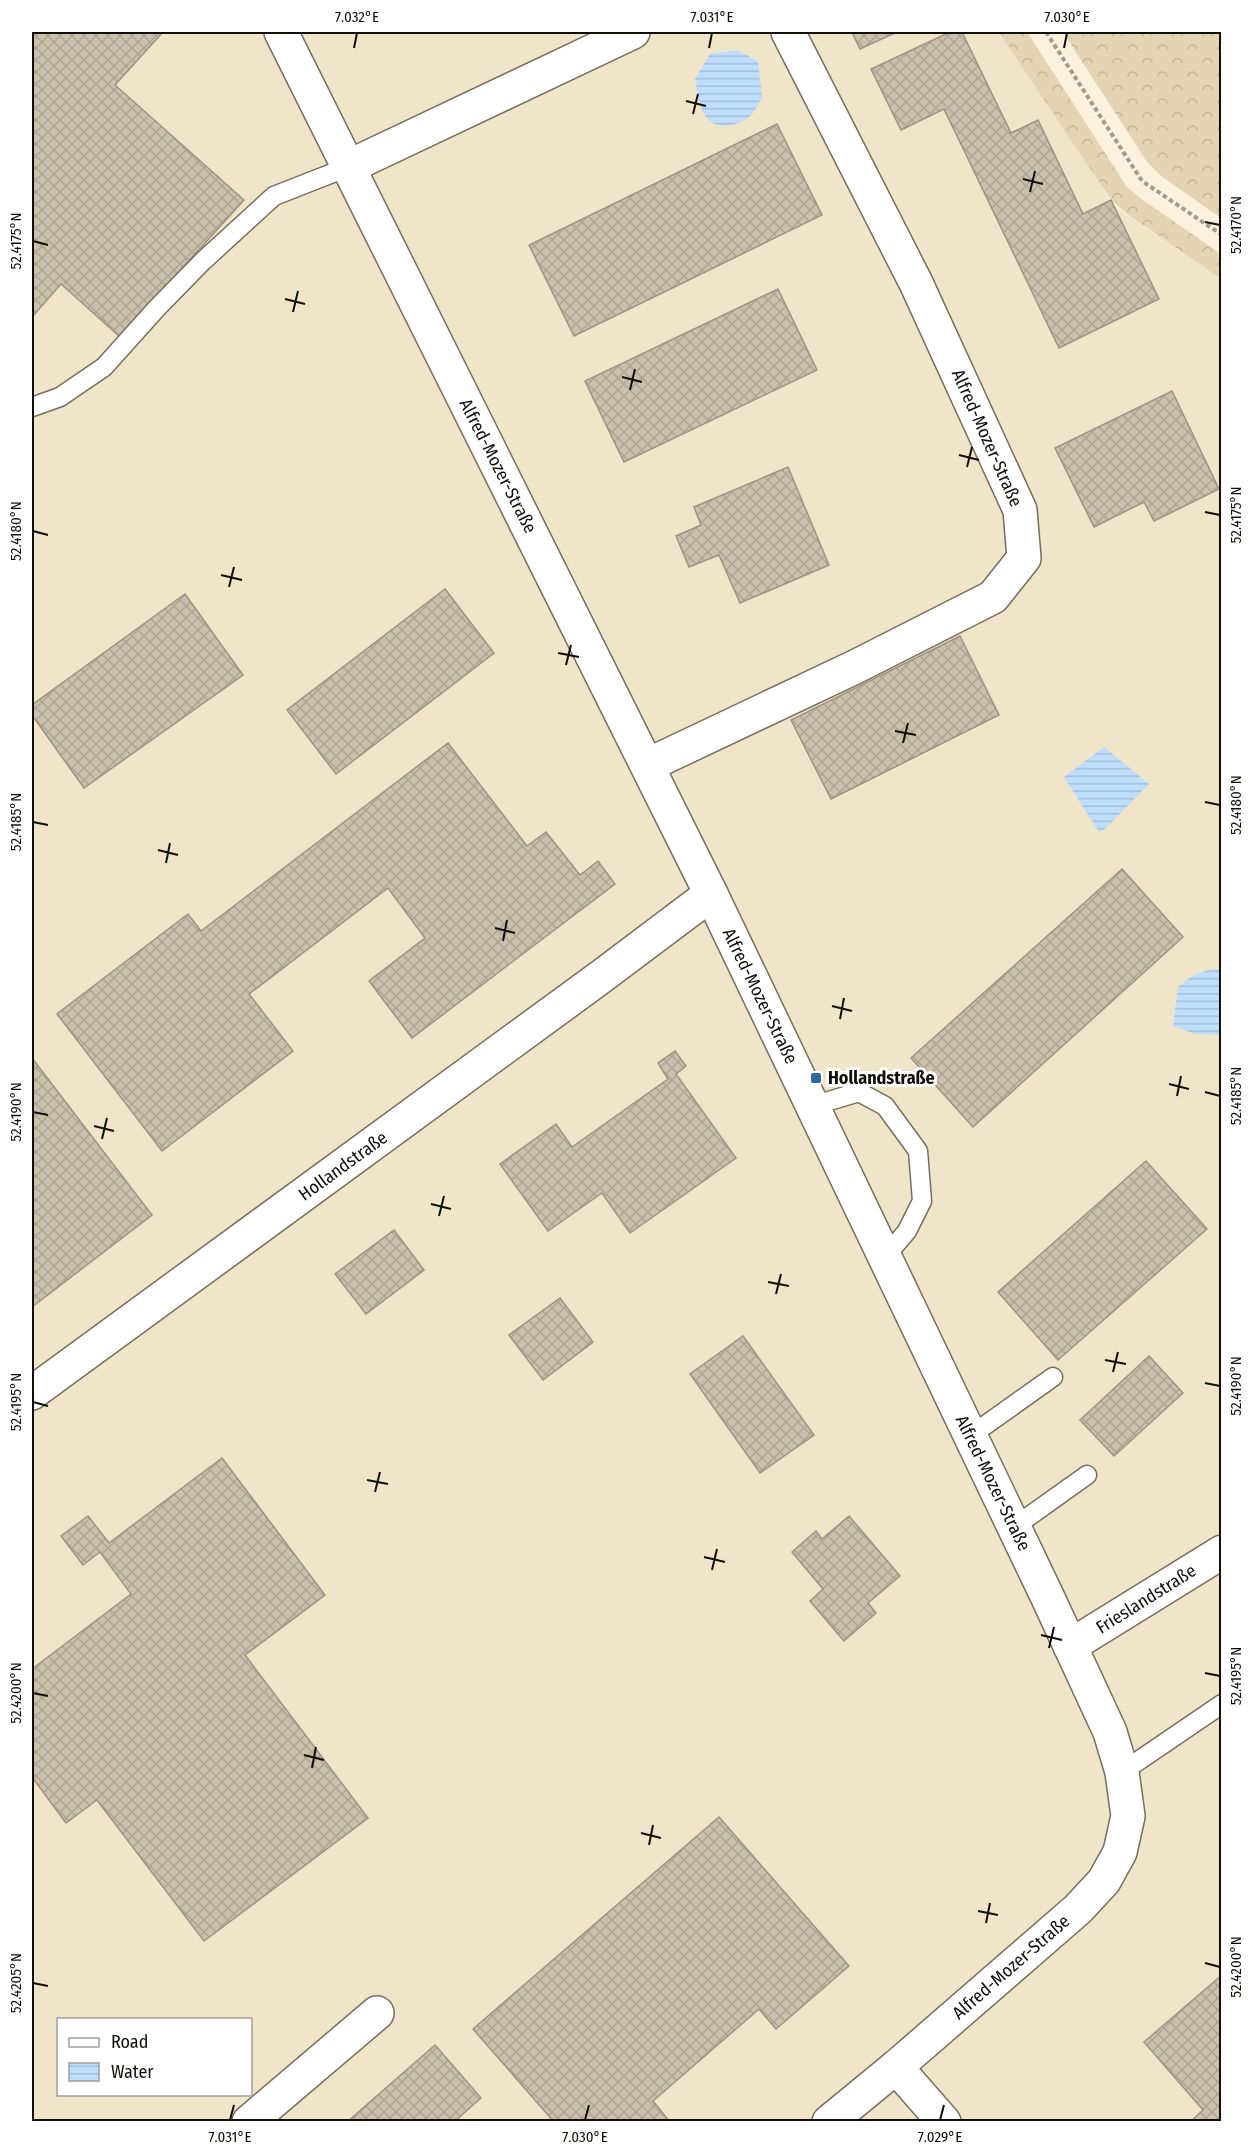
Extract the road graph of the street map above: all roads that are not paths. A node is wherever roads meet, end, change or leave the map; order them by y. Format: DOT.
graph roads {
  1 [pos="281,32"];
  2 [pos="633,32"];
  3 [pos="788,32"];
  4 [pos="348,167"];
  5 [pos="32,407"];
  6 [pos="648,765"];
  7 [pos="711,894"];
  8 [pos="812,1106"];
  9 [pos="885,1257"];
  10 [pos="1053,1377"];
  11 [pos="32,1393"];
  12 [pos="970,1436"];
  13 [pos="1087,1475"];
  14 [pos="1014,1527"];
  15 [pos="1221,1552"];
  16 [pos="1070,1646"];
  17 [pos="1221,1704"];
  18 [pos="1122,1772"];
  19 [pos="377,2013"];
  20 [pos="897,2067"];
  21 [pos="249,2121"];
  22 [pos="829,2121"];
  23 [pos="944,2121"];
  1 -- 4 [label="street, Alfred-Mozer-Straße"];
  2 -- 4 [label="street"];
  3 -- 6 [label="street, Alfred-Mozer-Straße"];
  4 -- 5 [label="lane"];
  4 -- 6 [label="street, Alfred-Mozer-Straße"];
  6 -- 7 [label="street, Alfred-Mozer-Straße"];
  7 -- 8 [label="street, Alfred-Mozer-Straße"];
  7 -- 11 [label="street, Hollandstraße"];
  8 -- 9 [label="street, Alfred-Mozer-Straße"];
  8 -- 9 [label="lane"];
  9 -- 12 [label="street, Alfred-Mozer-Straße"];
  10 -- 12 [label="lane"];
  12 -- 14 [label="street, Alfred-Mozer-Straße"];
  13 -- 14 [label="lane"];
  14 -- 16 [label="street, Alfred-Mozer-Straße"];
  15 -- 16 [label="street, Frieslandstraße"];
  16 -- 18 [label="street, Alfred-Mozer-Straße"];
  17 -- 18 [label="lane"];
  18 -- 20 [label="street, Alfred-Mozer-Straße"];
  19 -- 21 [label="street"];
  20 -- 22 [label="street, Alfred-Mozer-Straße"];
  20 -- 23 [label="street"];
}
